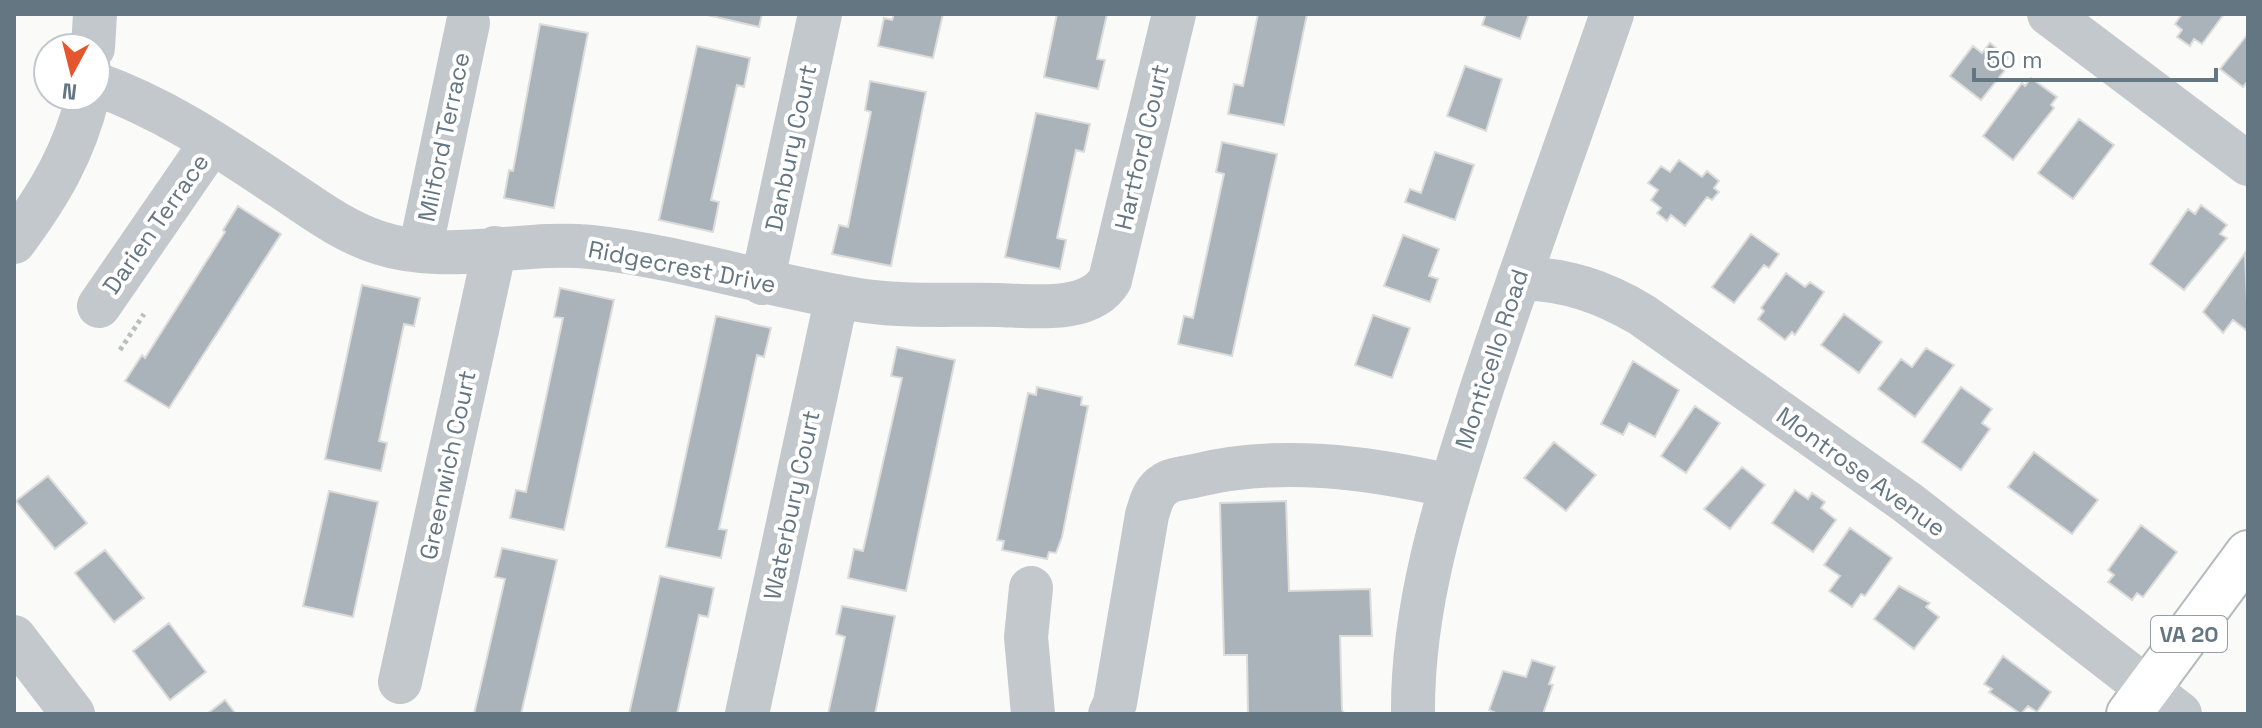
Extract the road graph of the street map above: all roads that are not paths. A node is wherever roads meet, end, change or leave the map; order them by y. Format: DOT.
graph roads {
  1 [pos="820,14"];
  2 [pos="1174,14"];
  3 [pos="1612,14"];
  4 [pos="2049,14"];
  5 [pos="468,23"];
  6 [pos="112,90"];
  7 [pos="84,112"];
  8 [pos="212,142"];
  9 [pos="2248,164"];
  10 [pos="14,242"];
  11 [pos="495,248"];
  12 [pos="420,251"];
  13 [pos="1519,278"];
  14 [pos="1110,280"];
  15 [pos="762,283"];
  16 [pos="837,296"];
  17 [pos="99,306"];
  18 [pos="1450,486"];
  19 [pos="2248,553"];
  20 [pos="1031,588"];
  21 [pos="14,637"];
  22 [pos="400,682"];
  23 [pos="2152,706"];
  24 [pos="73,714"];
  25 [pos="747,714"];
  26 [pos="1033,714"];
  27 [pos="1110,714"];
  28 [pos="1413,714"];
  1 -- 15 [label="street, Danbury Court"];
  2 -- 14 [label="street, Hartford Court"];
  3 -- 13 [label="street, Monticello Road"];
  4 -- 9 [label="street"];
  5 -- 12 [label="street, Milford Terrace"];
  6 -- 8 [label="street, Ridgecrest Drive"];
  7 -- 10 [label="street"];
  8 -- 12 [label="street, Ridgecrest Drive"];
  8 -- 17 [label="street, Darien Terrace"];
  11 -- 12 [label="street, Ridgecrest Drive"];
  11 -- 15 [label="street, Ridgecrest Drive"];
  11 -- 22 [label="street, Greenwich Court"];
  13 -- 18 [label="street, Monticello Road"];
  13 -- 23 [label="street, Montrose Avenue"];
  14 -- 16 [label="street, Ridgecrest Drive"];
  15 -- 16 [label="street, Ridgecrest Drive"];
  16 -- 25 [label="street, Waterbury Court"];
  18 -- 27 [label="street"];
  18 -- 28 [label="street, Monticello Road"];
  19 -- 23 [label="main road, VA 20"];
  20 -- 26 [label="street"];
  21 -- 24 [label="street"];
}
